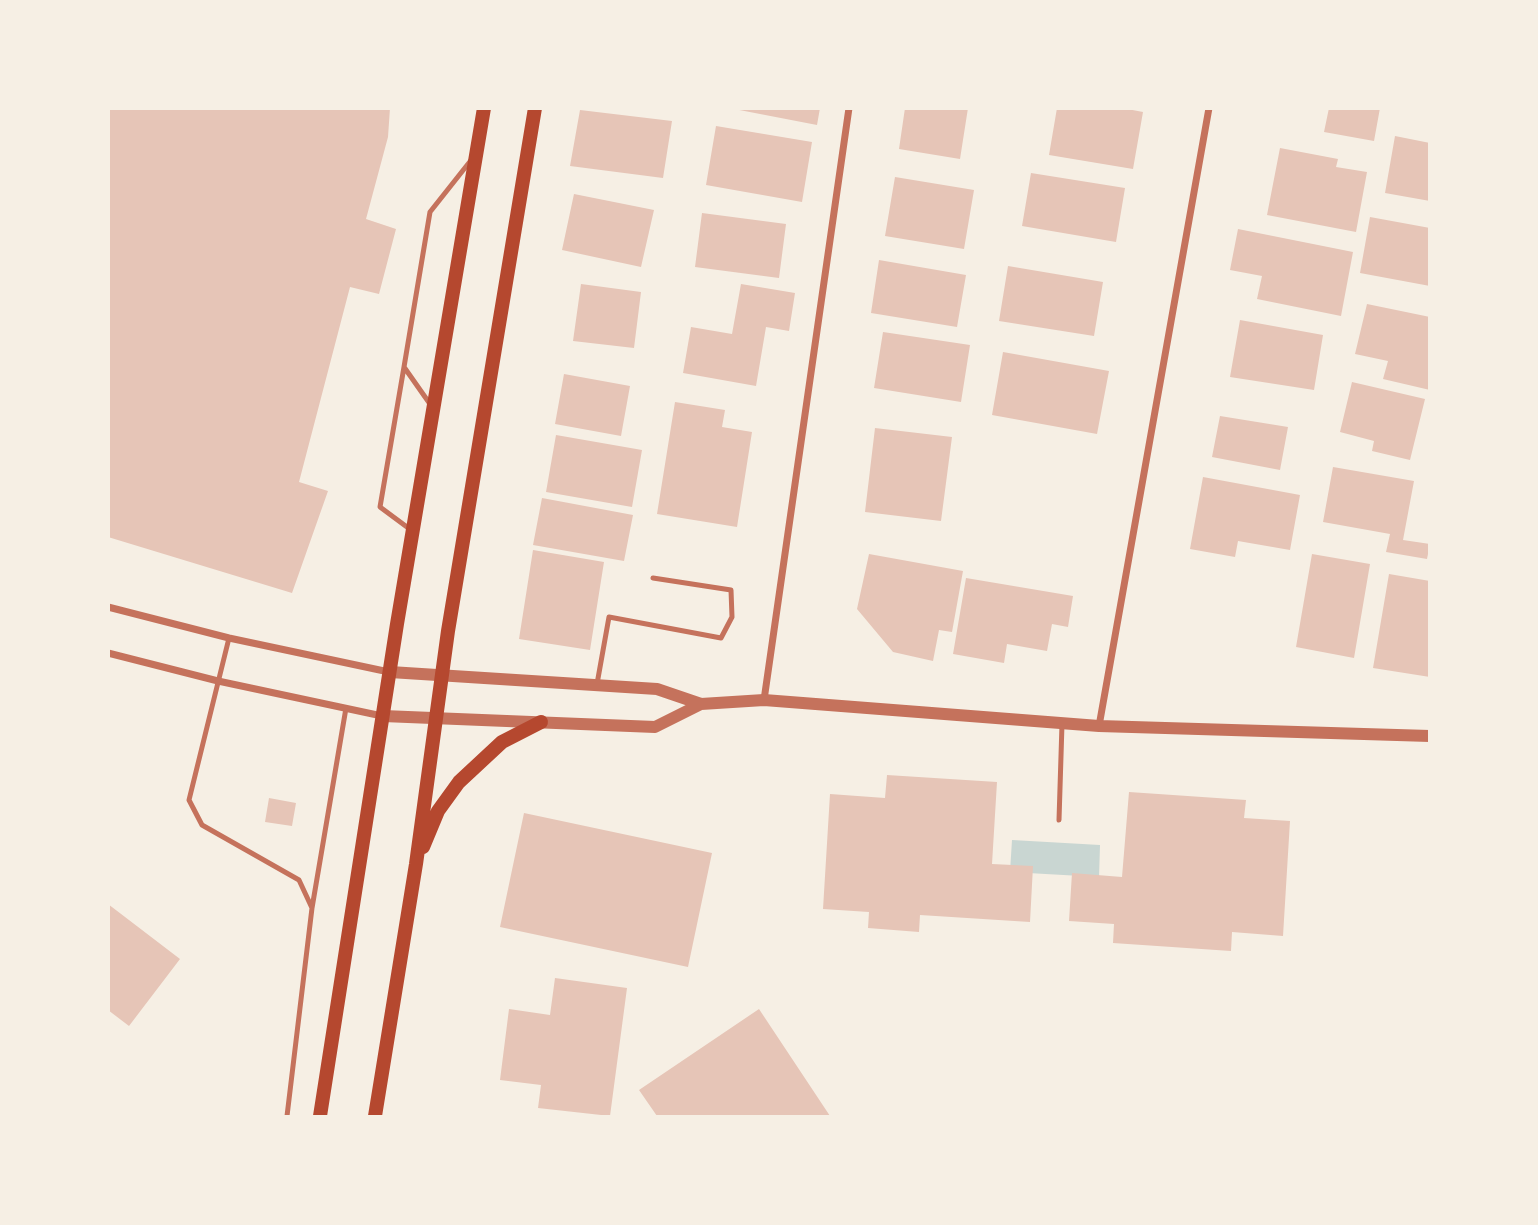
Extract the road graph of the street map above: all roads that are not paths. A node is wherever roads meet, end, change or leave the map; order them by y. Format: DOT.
graph roads {
  1 [pos="484,108"];
  2 [pos="535,108"];
  3 [pos="849,108"];
  4 [pos="1209,108"];
  5 [pos="477,151"];
  6 [pos="404,367"];
  7 [pos="434,410"];
  8 [pos="413,532"];
  9 [pos="653,578"];
  10 [pos="108,607"];
  11 [pos="229,638"];
  12 [pos="108,653"];
  13 [pos="390,672"];
  14 [pos="442,676"];
  15 [pos="218,681"];
  16 [pos="597,685"];
  17 [pos="764,700"];
  18 [pos="701,704"];
  19 [pos="346,708"];
  20 [pos="383,716"];
  21 [pos="436,718"];
  22 [pos="541,722"];
  23 [pos="1062,724"];
  24 [pos="1099,726"];
  25 [pos="1430,736"];
  26 [pos="1059,820"];
  27 [pos="416,864"];
  28 [pos="312,908"];
  29 [pos="287,1116"];
  30 [pos="320,1116"];
  31 [pos="375,1116"];
  1 -- 5 [label="main road"];
  2 -- 14 [label="main road"];
  3 -- 17 [label="street"];
  4 -- 24 [label="street"];
  5 -- 6 [label="lane"];
  5 -- 7 [label="main road"];
  6 -- 7 [label="lane"];
  6 -- 8 [label="lane"];
  7 -- 8 [label="main road"];
  8 -- 13 [label="main road"];
  9 -- 16 [label="lane"];
  10 -- 11 [label="street"];
  11 -- 13 [label="street"];
  11 -- 15 [label="lane"];
  12 -- 15 [label="street"];
  13 -- 14 [label="street"];
  13 -- 20 [label="main road"];
  14 -- 16 [label="street"];
  14 -- 21 [label="main road"];
  15 -- 19 [label="street"];
  15 -- 28 [label="lane"];
  16 -- 18 [label="street"];
  17 -- 18 [label="street"];
  17 -- 23 [label="street"];
  18 -- 22 [label="street"];
  19 -- 20 [label="street"];
  19 -- 28 [label="lane"];
  20 -- 21 [label="street"];
  20 -- 30 [label="main road"];
  21 -- 22 [label="street"];
  21 -- 27 [label="main road"];
  22 -- 27 [label="main road"];
  23 -- 24 [label="street"];
  23 -- 26 [label="lane"];
  24 -- 25 [label="street"];
  27 -- 31 [label="main road"];
  28 -- 29 [label="lane"];
}
